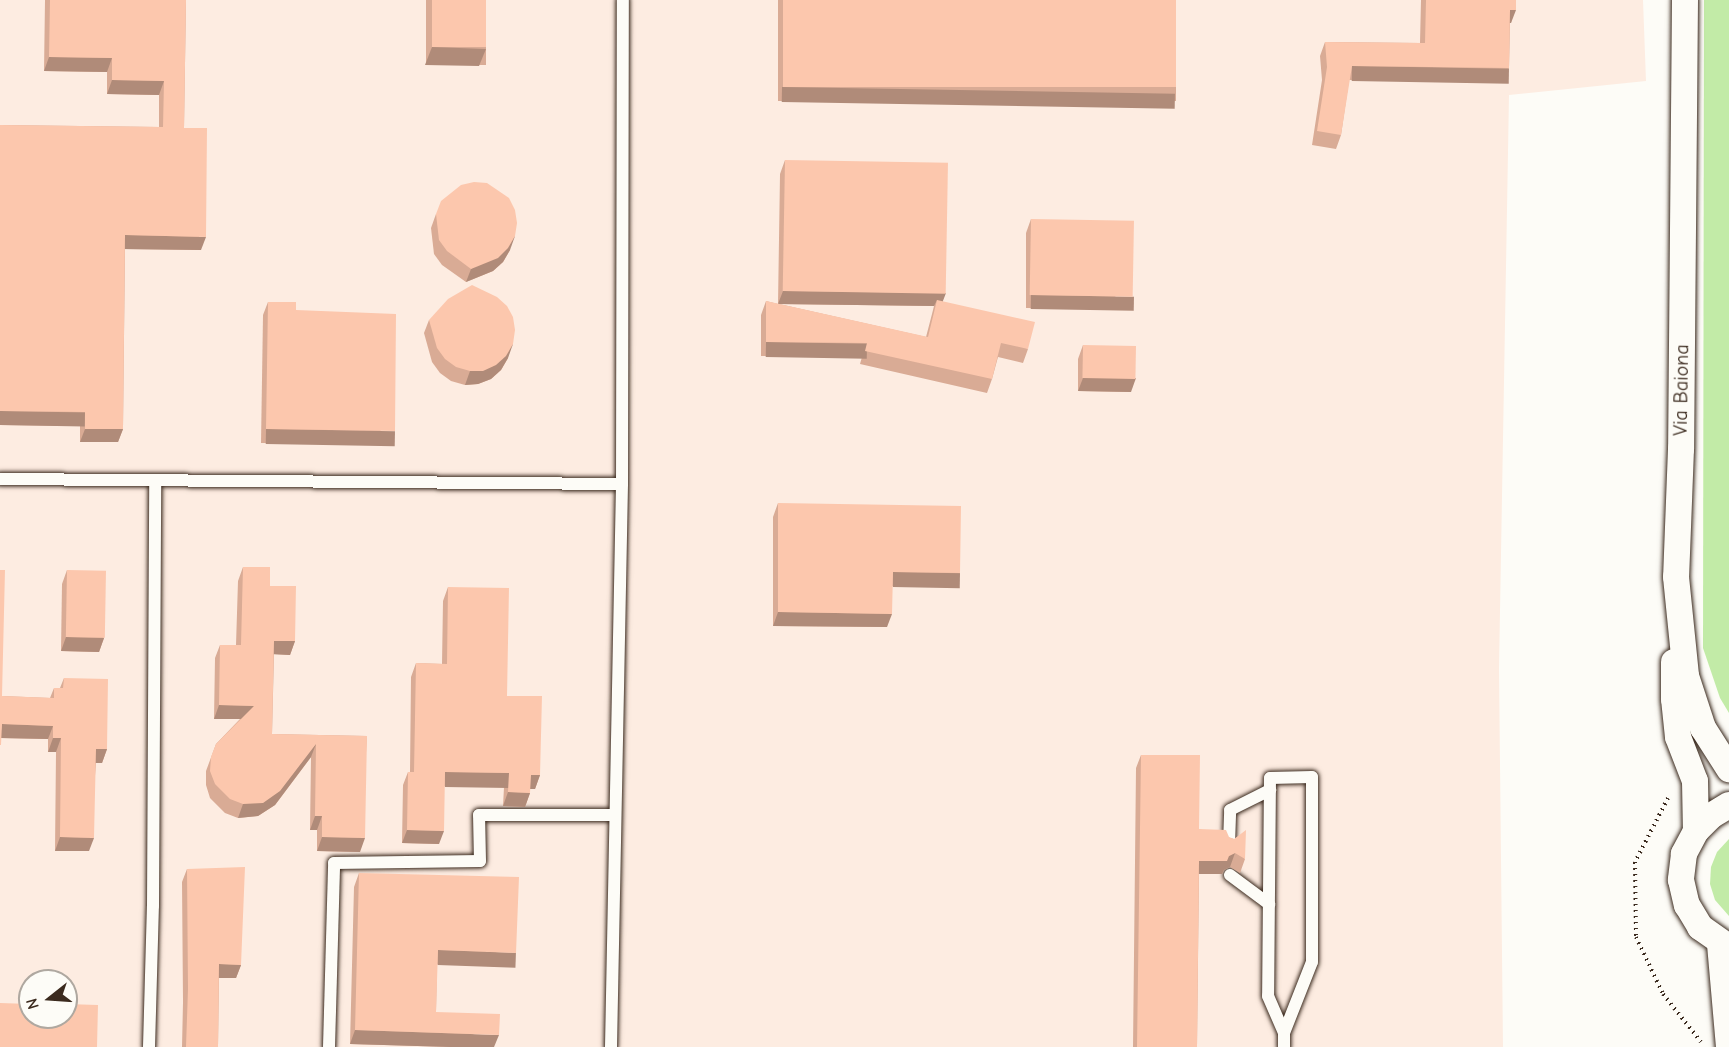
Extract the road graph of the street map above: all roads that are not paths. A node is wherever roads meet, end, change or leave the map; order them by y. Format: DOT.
graph roads {
  1 [pos="623,0"];
  2 [pos="1685,0"];
  3 [pos="0,480"];
  4 [pos="154,481"];
  5 [pos="622,484"];
  6 [pos="1676,577"];
  7 [pos="1729,769"];
  8 [pos="1270,790"];
  9 [pos="1729,805"];
  10 [pos="615,815"];
  11 [pos="1696,831"];
  12 [pos="1229,844"];
  13 [pos="1230,874"];
  14 [pos="1269,904"];
  15 [pos="1725,945"];
  16 [pos="1284,1033"];
  17 [pos="149,1047"];
  18 [pos="328,1047"];
  19 [pos="611,1047"];
  20 [pos="1284,1047"];
  21 [pos="1729,1047"];
  1 -- 5 [label="lane"];
  2 -- 6 [label="street, Via Baiona"];
  3 -- 4 [label="lane"];
  4 -- 5 [label="lane"];
  4 -- 17 [label="lane"];
  5 -- 10 [label="lane"];
  6 -- 7 [label="street, Via Baiona"];
  6 -- 11 [label="street"];
  8 -- 12 [label="lane"];
  8 -- 14 [label="lane"];
  8 -- 16 [label="lane"];
  9 -- 11 [label="street"];
  10 -- 18 [label="lane"];
  10 -- 19 [label="lane"];
  11 -- 15 [label="street"];
  13 -- 14 [label="lane"];
  14 -- 16 [label="lane"];
  15 -- 21 [label="street"];
  16 -- 20 [label="lane"];
}
